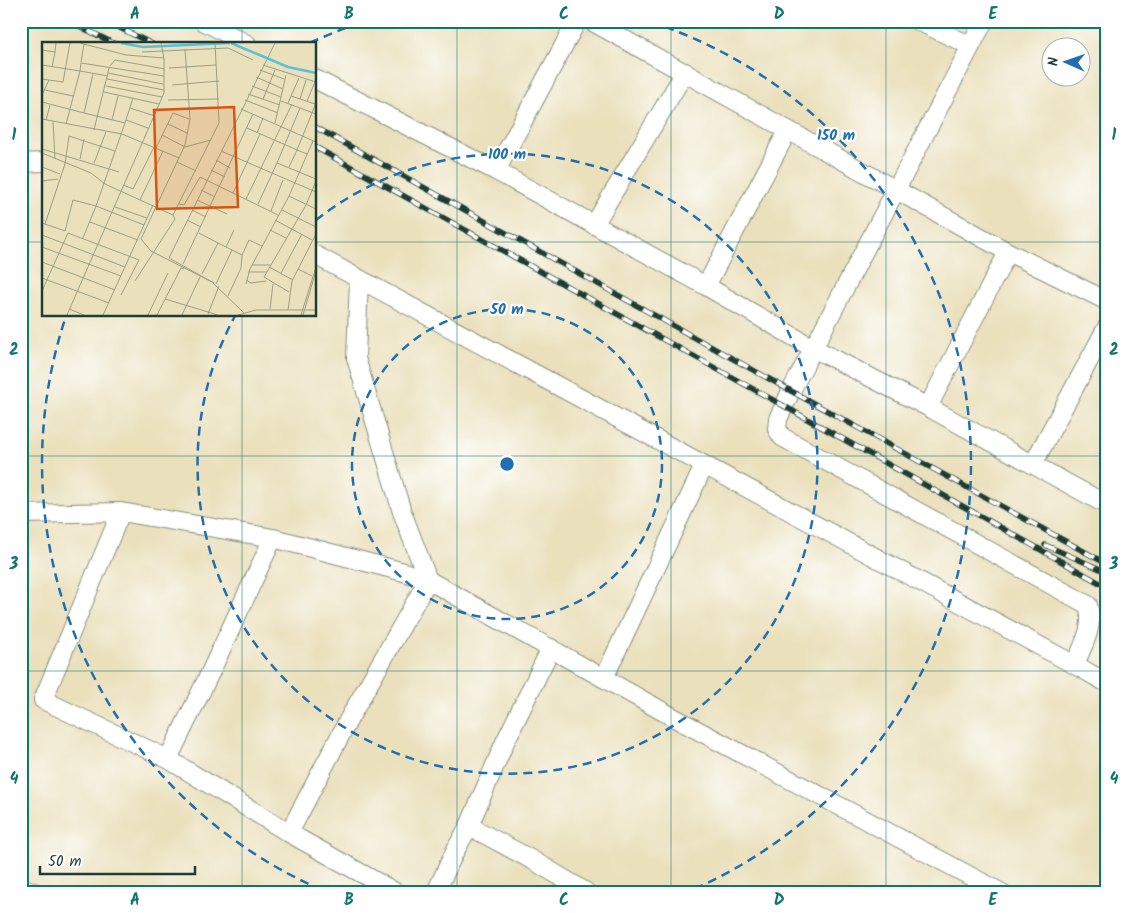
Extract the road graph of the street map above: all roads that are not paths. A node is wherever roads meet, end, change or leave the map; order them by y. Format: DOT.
graph roads {
  1 [pos="203,21"];
  2 [pos="577,21"];
  3 [pos="591,21"];
  4 [pos="918,21"];
  5 [pos="984,21"];
  6 [pos="243,42"];
  7 [pos="971,46"];
  8 [pos="685,72"];
  9 [pos="316,80"];
  10 [pos="788,130"];
  11 [pos="21,162"];
  12 [pos="42,162"];
  13 [pos="496,171"];
  14 [pos="895,190"];
  15 [pos="594,225"];
  16 [pos="1008,252"];
  17 [pos="316,256"];
  18 [pos="358,279"];
  19 [pos="706,286"];
  20 [pos="1107,301"];
  21 [pos="1107,327"];
  22 [pos="813,348"];
  23 [pos="928,407"];
  24 [pos="1033,464"];
  25 [pos="704,466"];
  26 [pos="1107,506"];
  27 [pos="121,512"];
  28 [pos="21,514"];
  29 [pos="273,538"];
  30 [pos="428,580"];
  31 [pos="551,648"];
  32 [pos="1075,665"];
  33 [pos="604,678"];
  34 [pos="1107,683"];
  35 [pos="168,759"];
  36 [pos="469,826"];
  37 [pos="289,833"];
  38 [pos="21,887"];
  39 [pos="34,892"];
  40 [pos="395,892"];
  41 [pos="436,892"];
  42 [pos="586,892"];
  43 [pos="1000,892"];
  1 -- 6 [label="street"];
  2 -- 13 [label="street"];
  3 -- 8 [label="street"];
  4 -- 7 [label="street"];
  5 -- 7 [label="street"];
  7 -- 14 [label="street"];
  8 -- 10 [label="street"];
  8 -- 15 [label="street"];
  9 -- 13 [label="street"];
  10 -- 14 [label="street"];
  10 -- 19 [label="street"];
  11 -- 12 [label="street"];
  13 -- 15 [label="street"];
  14 -- 16 [label="street"];
  14 -- 22 [label="street"];
  15 -- 19 [label="street"];
  16 -- 20 [label="street"];
  16 -- 23 [label="street"];
  17 -- 18 [label="street"];
  18 -- 25 [label="street"];
  18 -- 30 [label="street"];
  19 -- 22 [label="street"];
  21 -- 24 [label="street"];
  22 -- 23 [label="street"];
  22 -- 32 [label="street"];
  23 -- 24 [label="street"];
  24 -- 26 [label="street"];
  25 -- 32 [label="street"];
  25 -- 33 [label="street"];
  27 -- 28 [label="street"];
  27 -- 29 [label="street"];
  27 -- 35 [label="street"];
  29 -- 30 [label="street"];
  29 -- 35 [label="street"];
  30 -- 31 [label="street"];
  30 -- 37 [label="street"];
  31 -- 33 [label="street"];
  31 -- 36 [label="street"];
  32 -- 34 [label="street"];
  33 -- 43 [label="street"];
  35 -- 37 [label="street"];
  36 -- 41 [label="street"];
  36 -- 42 [label="street"];
  37 -- 40 [label="street"];
  38 -- 39 [label="street"];
}
